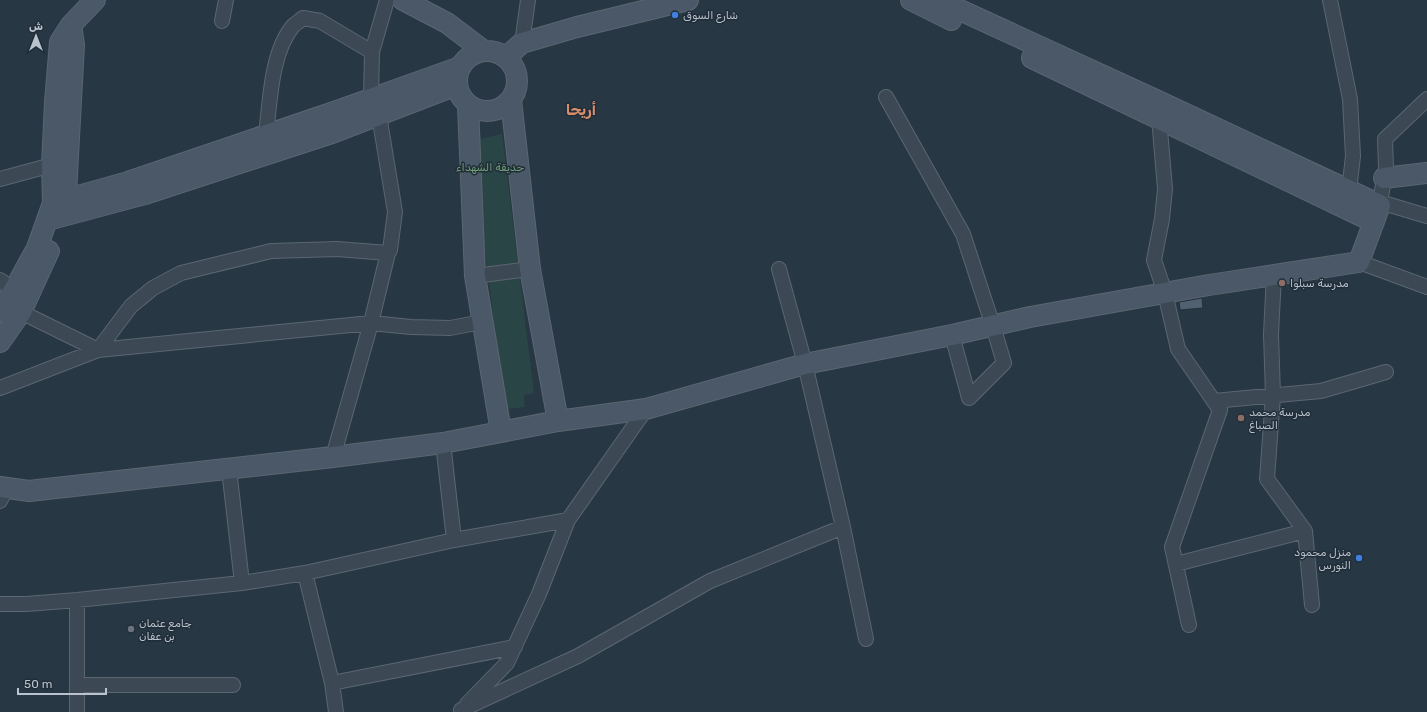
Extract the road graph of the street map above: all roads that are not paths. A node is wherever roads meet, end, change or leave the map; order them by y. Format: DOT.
graph roads {
  1 [pos="95,0"];
  2 [pos="226,0"];
  3 [pos="387,0"];
  4 [pos="403,0"];
  5 [pos="528,0"];
  6 [pos="911,0"];
  7 [pos="1330,0"];
  8 [pos="676,1"];
  9 [pos="942,1"];
  10 [pos="222,21"];
  11 [pos="71,25"];
  12 [pos="522,43"];
  13 [pos="484,51"];
  14 [pos="372,52"];
  15 [pos="506,57"];
  16 [pos="458,76"];
  17 [pos="886,97"];
  18 [pos="1427,98"];
  19 [pos="511,100"];
  20 [pos="468,104"];
  21 [pos="375,107"];
  22 [pos="1159,118"];
  23 [pos="266,135"];
  24 [pos="52,165"];
  25 [pos="1427,173"];
  26 [pos="1384,178"];
  27 [pos="0,179"];
  28 [pos="1349,190"];
  29 [pos="58,210"];
  30 [pos="1378,210"];
  31 [pos="1427,216"];
  32 [pos="388,253"];
  33 [pos="1359,262"];
  34 [pos="530,269"];
  35 [pos="779,269"];
  36 [pos="1274,275"];
  37 [pos="475,276"];
  38 [pos="7,285"];
  39 [pos="1427,287"];
  40 [pos="1165,293"];
  41 [pos="0,311"];
  42 [pos="21,312"];
  43 [pos="371,322"];
  44 [pos="482,322"];
  45 [pos="994,326"];
  46 [pos="952,335"];
  47 [pos="0,342"];
  48 [pos="98,350"];
  49 [pos="805,364"];
  50 [pos="1386,372"];
  51 [pos="0,388"];
  52 [pos="1273,396"];
  53 [pos="1214,401"];
  54 [pos="646,409"];
  55 [pos="558,421"];
  56 [pos="501,432"];
  57 [pos="443,443"];
  58 [pos="332,457"];
  59 [pos="229,469"];
  60 [pos="2,492"];
  61 [pos="568,520"];
  62 [pos="843,527"];
  63 [pos="1305,531"];
  64 [pos="454,540"];
  65 [pos="1176,564"];
  66 [pos="305,573"];
  67 [pos="242,583"];
  68 [pos="77,600"];
  69 [pos="0,604"];
  70 [pos="1312,605"];
  71 [pos="1189,624"];
  72 [pos="866,639"];
  73 [pos="515,647"];
  74 [pos="332,683"];
  75 [pos="78,685"];
  76 [pos="232,685"];
  77 [pos="460,711"];
  78 [pos="77,712"];
  79 [pos="336,712"];
  1 -- 11 [label="main road"];
  2 -- 10 [label="street"];
  3 -- 14 [label="street"];
  4 -- 13 [label="main road"];
  5 -- 12 [label="street"];
  6 -- 22 [label="main road"];
  7 -- 28 [label="street"];
  8 -- 12 [label="main road"];
  9 -- 28 [label="main road"];
  11 -- 24 [label="main road"];
  11 -- 29 [label="main road"];
  12 -- 15 [label="main road"];
  13 -- 15 [label="main road"];
  13 -- 16 [label="main road"];
  14 -- 21 [label="street"];
  14 -- 23 [label="street"];
  15 -- 19 [label="main road"];
  16 -- 20 [label="main road"];
  16 -- 21 [label="main road"];
  17 -- 45 [label="street"];
  18 -- 26 [label="street"];
  19 -- 20 [label="main road"];
  19 -- 34 [label="main road"];
  20 -- 37 [label="main road"];
  21 -- 23 [label="main road"];
  21 -- 29 [label="main road"];
  21 -- 32 [label="street"];
  22 -- 30 [label="main road"];
  22 -- 40 [label="street"];
  23 -- 29 [label="main road"];
  24 -- 27 [label="street"];
  24 -- 29 [label="main road"];
  25 -- 26 [label="main road"];
  26 -- 30 [label="street"];
  28 -- 30 [label="main road"];
  29 -- 38 [label="main road"];
  29 -- 42 [label="main road"];
  30 -- 31 [label="street"];
  30 -- 33 [label="main road"];
  32 -- 43 [label="street"];
  32 -- 48 [label="street"];
  33 -- 36 [label="main road"];
  33 -- 39 [label="street"];
  34 -- 37 [label="street"];
  34 -- 55 [label="main road"];
  35 -- 49 [label="street"];
  36 -- 40 [label="main road"];
  36 -- 52 [label="street"];
  37 -- 44 [label="main road"];
  38 -- 41 [label="main road"];
  40 -- 45 [label="main road"];
  40 -- 53 [label="street"];
  42 -- 47 [label="main road"];
  42 -- 48 [label="street"];
  43 -- 44 [label="street"];
  43 -- 48 [label="street"];
  43 -- 58 [label="street"];
  44 -- 56 [label="main road"];
  45 -- 46 [label="main road"];
  45 -- 46 [label="street"];
  46 -- 49 [label="main road"];
  48 -- 51 [label="street"];
  49 -- 54 [label="main road"];
  49 -- 62 [label="street"];
  50 -- 52 [label="street"];
  52 -- 53 [label="street"];
  52 -- 63 [label="street"];
  53 -- 65 [label="street"];
  54 -- 55 [label="main road"];
  54 -- 61 [label="street"];
  55 -- 56 [label="main road"];
  56 -- 57 [label="main road"];
  57 -- 58 [label="main road"];
  57 -- 64 [label="street"];
  58 -- 59 [label="main road"];
  59 -- 60 [label="main road"];
  59 -- 67 [label="street"];
  61 -- 64 [label="street"];
  61 -- 73 [label="street"];
  62 -- 72 [label="street"];
  62 -- 77 [label="street"];
  63 -- 65 [label="street"];
  63 -- 70 [label="street"];
  64 -- 66 [label="street"];
  65 -- 71 [label="street"];
  66 -- 67 [label="street"];
  66 -- 74 [label="street"];
  67 -- 68 [label="street"];
  68 -- 69 [label="street"];
  68 -- 75 [label="street"];
  73 -- 74 [label="street"];
  73 -- 77 [label="street"];
  74 -- 79 [label="street"];
  75 -- 76 [label="street"];
  75 -- 78 [label="street"];
}
